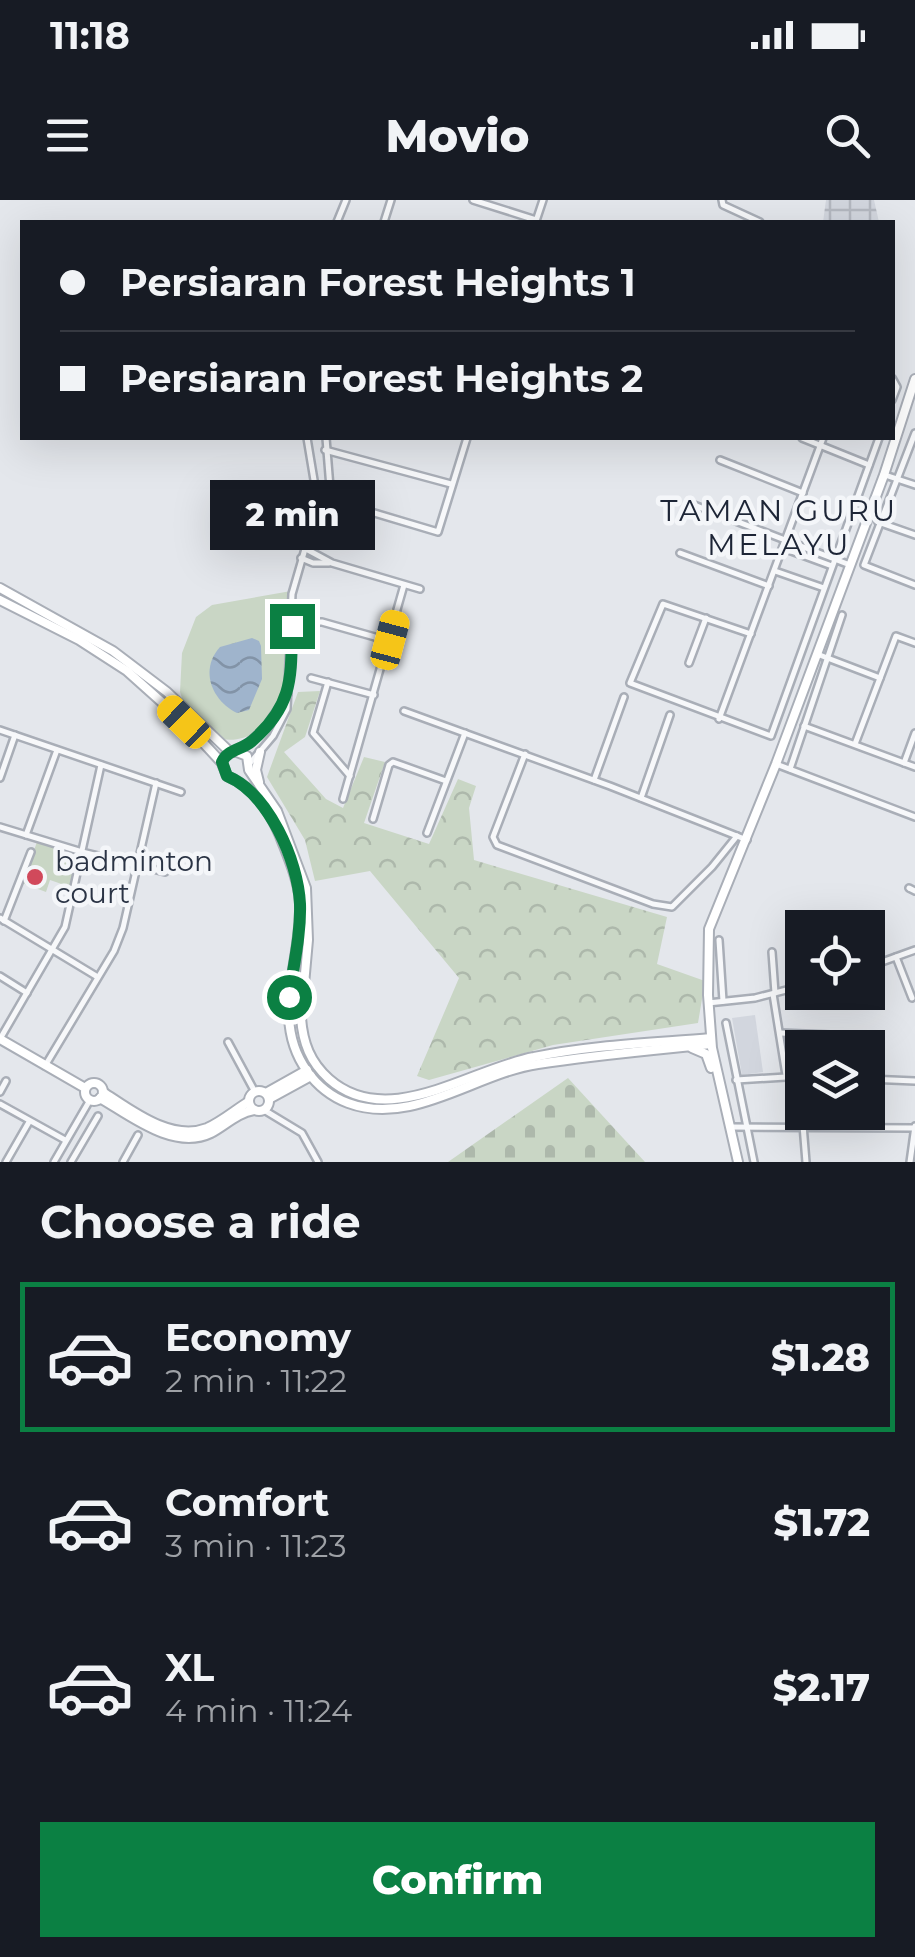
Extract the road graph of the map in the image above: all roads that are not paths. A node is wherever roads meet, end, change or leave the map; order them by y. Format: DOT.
graph roads {
  1 [pos="473,200"];
  2 [pos="722,200"];
  3 [pos="533,220"];
  4 [pos="756,220"];
  5 [pos="915,379"];
  6 [pos="911,408"];
  7 [pos="915,435"];
  8 [pos="307,440"];
  9 [pos="326,440"];
  10 [pos="466,440"];
  11 [pos="878,440"];
  12 [pos="822,441"];
  13 [pos="325,450"];
  14 [pos="720,460"];
  15 [pos="870,465"];
  16 [pos="884,475"];
  17 [pos="896,478"];
  18 [pos="451,484"];
  19 [pos="915,485"];
  20 [pos="803,493"];
  21 [pos="694,505"];
  22 [pos="878,522"];
  23 [pos="915,536"];
  24 [pos="784,544"];
  25 [pos="304,549"];
  26 [pos="680,554"];
  27 [pos="301,558"];
  28 [pos="833,562"];
  29 [pos="332,563"];
  30 [pos="850,565"];
  31 [pos="775,570"];
  32 [pos="404,585"];
  33 [pos="915,585"];
  34 [pos="769,586"];
  35 [pos="0,588"];
  36 [pos="824,588"];
  37 [pos="420,590"];
  38 [pos="0,600"];
  39 [pos="842,615"];
  40 [pos="706,618"];
  41 [pos="310,622"];
  42 [pos="751,634"];
  43 [pos="390,640"];
  44 [pos="915,644"];
  45 [pos="817,654"];
  46 [pos="828,658"];
  47 [pos="689,663"];
  48 [pos="312,678"];
  49 [pos="880,678"];
  50 [pos="328,682"];
  51 [pos="289,691"];
  52 [pos="374,695"];
  53 [pos="624,697"];
  54 [pos="404,711"];
  55 [pos="670,715"];
  56 [pos="719,719"];
  57 [pos="804,726"];
  58 [pos="0,730"];
  59 [pos="915,733"];
  60 [pos="465,734"];
  61 [pos="15,736"];
  62 [pos="855,744"];
  63 [pos="56,750"];
  64 [pos="234,751"];
  65 [pos="260,752"];
  66 [pos="524,754"];
  67 [pos="222,762"];
  68 [pos="904,763"];
  69 [pos="776,764"];
  70 [pos="100,765"];
  71 [pos="250,766"];
  72 [pos="915,767"];
  73 [pos="790,770"];
  74 [pos="350,776"];
  75 [pos="0,778"];
  76 [pos="238,779"];
  77 [pos="594,780"];
  78 [pos="446,781"];
  79 [pos="156,783"];
  80 [pos="181,792"];
  81 [pos="264,792"];
  82 [pos="641,798"];
  83 [pos="343,799"];
  84 [pos="915,818"];
  85 [pos="372,819"];
  86 [pos="0,827"];
  87 [pos="427,834"];
  88 [pos="26,835"];
  89 [pos="737,836"];
  90 [pos="746,840"];
  91 [pos="31,852"];
  92 [pos="82,852"];
  93 [pos="137,864"];
  94 [pos="164,872"];
  95 [pos="2,920"];
  96 [pos="719,940"];
  97 [pos="915,950"];
  98 [pos="53,951"];
  99 [pos="772,952"];
  100 [pos="896,958"];
  101 [pos="885,962"];
  102 [pos="0,976"];
  103 [pos="96,977"];
  104 [pos="905,980"];
  105 [pos="915,980"];
  106 [pos="785,991"];
  107 [pos="27,993"];
  108 [pos="774,994"];
  109 [pos="912,998"];
  110 [pos="708,999"];
  111 [pos="723,1001"];
  112 [pos="726,1023"];
  113 [pos="780,1033"];
  114 [pos="785,1033"];
  115 [pos="0,1039"];
  116 [pos="711,1041"];
  117 [pos="228,1042"];
  118 [pos="668,1042"];
  119 [pos="683,1047"];
  120 [pos="45,1066"];
  121 [pos="785,1068"];
  122 [pos="313,1071"];
  123 [pos="785,1075"];
  124 [pos="736,1080"];
  125 [pos="885,1080"];
  126 [pos="6,1081"];
  127 [pos="915,1081"];
  128 [pos="86,1088"];
  129 [pos="0,1092"];
  130 [pos="254,1092"];
  131 [pos="102,1095"];
  132 [pos="723,1095"];
  133 [pos="268,1096"];
  134 [pos="90,1100"];
  135 [pos="0,1104"];
  136 [pos="255,1108"];
  137 [pos="98,1116"];
  138 [pos="29,1122"];
  139 [pos="746,1125"];
  140 [pos="785,1126"];
  141 [pos="730,1127"];
  142 [pos="885,1127"];
  143 [pos="915,1127"];
  144 [pos="803,1130"];
  145 [pos="138,1135"];
  146 [pos="65,1140"];
  147 [pos="6,1162"];
  148 [pos="54,1162"];
  149 [pos="71,1162"];
  150 [pos="123,1162"];
  151 [pos="318,1162"];
  152 [pos="738,1162"];
  153 [pos="754,1162"];
  154 [pos="806,1162"];
  155 [pos="910,1162"];
  1 -- 3 [label="street"];
  2 -- 4 [label="street"];
  5 -- 6 [label="street"];
  6 -- 16 [label="street"];
  7 -- 17 [label="street"];
  8 -- 25 [label="street"];
  9 -- 13 [label="street"];
  10 -- 18 [label="street"];
  11 -- 15 [label="street"];
  12 -- 15 [label="street"];
  12 -- 20 [label="street"];
  13 -- 18 [label="street"];
  13 -- 18 [label="street"];
  14 -- 20 [label="street"];
  15 -- 28 [label="street"];
  16 -- 17 [label="street"];
  16 -- 30 [label="street"];
  17 -- 19 [label="street"];
  17 -- 22 [label="street"];
  20 -- 24 [label="street"];
  21 -- 24 [label="street"];
  22 -- 23 [label="street"];
  22 -- 33 [label="street"];
  24 -- 28 [label="street"];
  24 -- 31 [label="street"];
  25 -- 27 [label="street"];
  25 -- 29 [label="street"];
  26 -- 34 [label="street"];
  27 -- 29 [label="street"];
  27 -- 51 [label="street"];
  28 -- 30 [label="street"];
  28 -- 36 [label="street"];
  29 -- 32 [label="street"];
  30 -- 45 [label="street"];
  31 -- 34 [label="street"];
  31 -- 36 [label="street"];
  32 -- 37 [label="street"];
  32 -- 43 [label="street"];
  34 -- 42 [label="street"];
  35 -- 64 [label="street"];
  36 -- 56 [label="street"];
  38 -- 67 [label="street"];
  39 -- 46 [label="street"];
  40 -- 42 [label="street"];
  40 -- 47 [label="street"];
  40 -- 56 [label="street"];
  41 -- 43 [label="street"];
  42 -- 56 [label="street"];
  43 -- 52 [label="street"];
  44 -- 49 [label="street"];
  45 -- 46 [label="street"];
  45 -- 69 [label="street"];
  46 -- 49 [label="street"];
  46 -- 57 [label="street"];
  48 -- 50 [label="street"];
  49 -- 62 [label="street"];
  50 -- 52 [label="street"];
  50 -- 74 [label="street"];
  51 -- 64 [label="street"];
  51 -- 65 [label="street"];
  52 -- 74 [label="street"];
  53 -- 77 [label="street"];
  54 -- 60 [label="street"];
  55 -- 82 [label="street"];
  57 -- 62 [label="street"];
  57 -- 73 [label="street"];
  58 -- 61 [label="street"];
  59 -- 68 [label="street"];
  60 -- 66 [label="street"];
  60 -- 78 [label="street"];
  61 -- 63 [label="street"];
  61 -- 75 [label="street"];
  62 -- 68 [label="street"];
  63 -- 70 [label="street"];
  63 -- 88 [label="street"];
  64 -- 67 [label="street"];
  64 -- 71 [label="street"];
  65 -- 71 [label="street"];
  65 -- 81 [label="street"];
  66 -- 77 [label="street"];
  66 -- 89 [label="street"];
  67 -- 76 [label="street"];
  68 -- 72 [label="street"];
  69 -- 73 [label="street"];
  69 -- 90 [label="street"];
  70 -- 79 [label="street"];
  70 -- 92 [label="street"];
  71 -- 76 [label="street"];
  71 -- 81 [label="street"];
  73 -- 84 [label="street"];
  74 -- 83 [label="street"];
  76 -- 122 [label="street"];
  77 -- 82 [label="street"];
  78 -- 85 [label="street"];
  78 -- 87 [label="street"];
  79 -- 80 [label="street"];
  79 -- 93 [label="street"];
  81 -- 122 [label="street"];
  82 -- 89 [label="street"];
  86 -- 88 [label="street"];
  88 -- 92 [label="street"];
  89 -- 90 [label="street"];
  90 -- 110 [label="street"];
  91 -- 95 [label="street"];
  92 -- 93 [label="street"];
  92 -- 98 [label="street"];
  93 -- 94 [label="street"];
  93 -- 103 [label="street"];
  95 -- 98 [label="street"];
  96 -- 111 [label="street"];
  97 -- 100 [label="street"];
  98 -- 103 [label="street"];
  98 -- 107 [label="street"];
  99 -- 108 [label="street"];
  100 -- 101 [label="street"];
  100 -- 104 [label="street"];
  102 -- 107 [label="street"];
  103 -- 120 [label="street"];
  104 -- 105 [label="street"];
  104 -- 109 [label="street"];
  106 -- 108 [label="street"];
  107 -- 115 [label="street"];
  108 -- 111 [label="street"];
  108 -- 113 [label="street"];
  110 -- 111 [label="street"];
  110 -- 116 [label="street"];
  110 -- 118 [label="street"];
  112 -- 124 [label="street"];
  113 -- 114 [label="street"];
  113 -- 121 [label="street"];
  115 -- 120 [label="street"];
  116 -- 118 [label="street"];
  116 -- 119 [label="street"];
  116 -- 132 [label="street"];
  117 -- 130 [label="street"];
  118 -- 122 [label="street"];
  119 -- 122 [label="street"];
  119 -- 132 [label="street"];
  120 -- 128 [label="street"];
  122 -- 133 [label="street"];
  123 -- 124 [label="street"];
  124 -- 139 [label="street"];
  125 -- 127 [label="street"];
  126 -- 129 [label="street"];
  128 -- 131 [label="street"];
  128 -- 134 [label="street"];
  130 -- 133 [label="street"];
  130 -- 136 [label="street"];
  131 -- 134 [label="street"];
  131 -- 136 [label="street"];
  132 -- 141 [label="street"];
  133 -- 136 [label="street"];
  134 -- 146 [label="street"];
  135 -- 138 [label="street"];
  136 -- 151 [label="street"];
  137 -- 149 [label="street"];
  138 -- 146 [label="street"];
  138 -- 147 [label="street"];
  139 -- 140 [label="street"];
  139 -- 141 [label="street"];
  139 -- 153 [label="street"];
  141 -- 152 [label="street"];
  142 -- 143 [label="street"];
  143 -- 155 [label="street"];
  144 -- 154 [label="street"];
  145 -- 150 [label="street"];
  146 -- 148 [label="street"];
}
